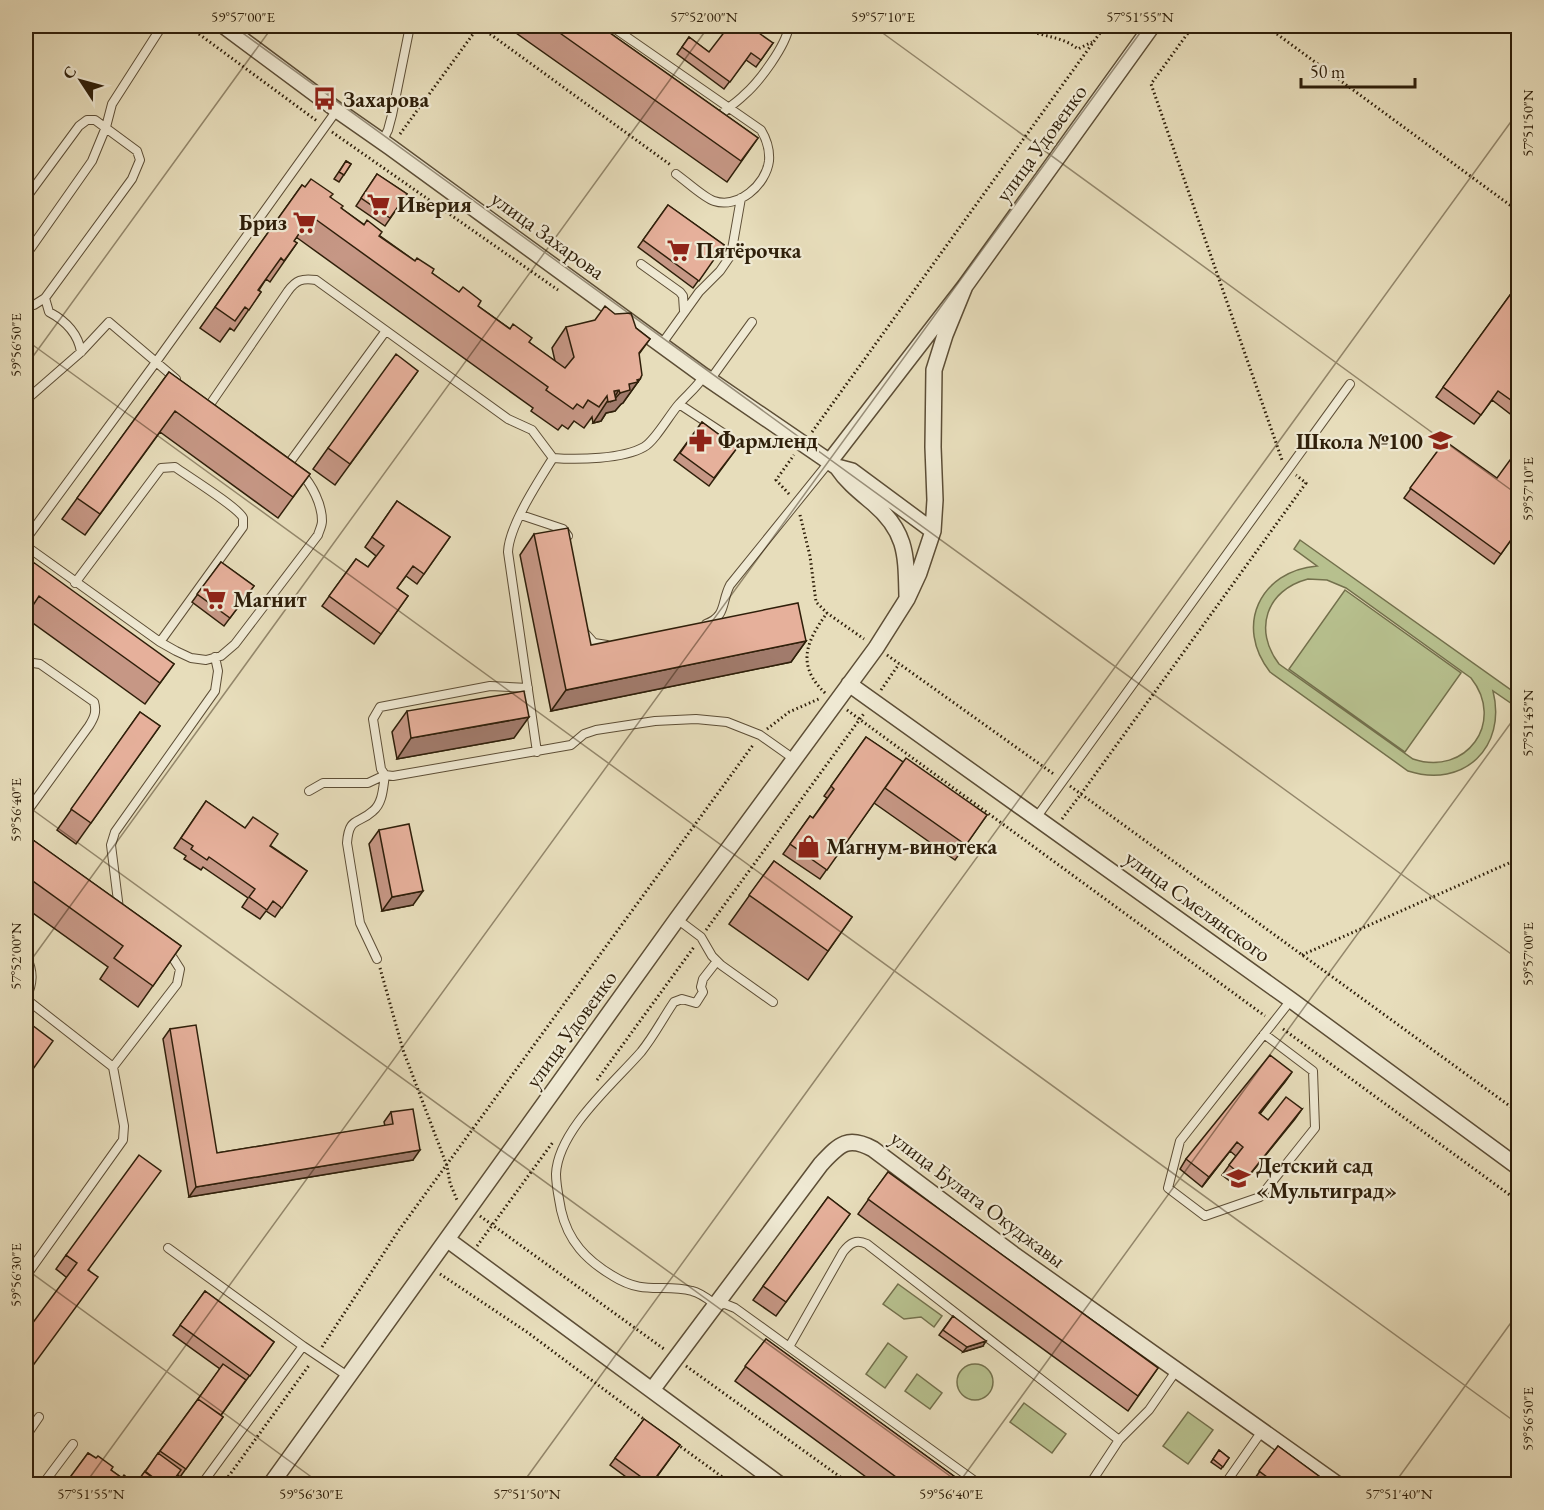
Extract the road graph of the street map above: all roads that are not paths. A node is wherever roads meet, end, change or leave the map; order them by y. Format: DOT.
graph roads {
  1 [pos="162,26"];
  2 [pos="224,26"];
  3 [pos="410,26"];
  4 [pos="611,26"];
  5 [pos="789,26"];
  6 [pos="1152,26"];
  7 [pos="729,107"];
  8 [pos="337,110"];
  9 [pos="713,124"];
  10 [pos="106,127"];
  11 [pos="386,144"];
  12 [pos="677,172"];
  13 [pos="26,198"];
  14 [pos="741,198"];
  15 [pos="26,255"];
  16 [pos="641,264"];
  17 [pos="965,286"];
  18 [pos="45,298"];
  19 [pos="26,303"];
  20 [pos="684,311"];
  21 [pos="752,322"];
  22 [pos="385,332"];
  23 [pos="662,345"];
  24 [pos="81,352"];
  25 [pos="156,362"];
  26 [pos="707,378"];
  27 [pos="182,384"];
  28 [pos="1350,384"];
  29 [pos="200,399"];
  30 [pos="26,400"];
  31 [pos="679,404"];
  32 [pos="209,406"];
  33 [pos="217,413"];
  34 [pos="726,435"];
  35 [pos="553,458"];
  36 [pos="837,469"];
  37 [pos="521,515"];
  38 [pos="933,531"];
  39 [pos="26,538"];
  40 [pos="902,540"];
  41 [pos="26,546"];
  42 [pos="571,549"];
  43 [pos="927,550"];
  44 [pos="75,583"];
  45 [pos="908,599"];
  46 [pos="696,626"];
  47 [pos="583,627"];
  48 [pos="160,642"];
  49 [pos="611,645"];
  50 [pos="215,657"];
  51 [pos="26,662"];
  52 [pos="849,684"];
  53 [pos="528,688"];
  54 [pos="537,752"];
  55 [pos="794,759"];
  56 [pos="385,775"];
  57 [pos="309,791"];
  58 [pos="26,813"];
  59 [pos="1036,818"];
  60 [pos="111,908"];
  61 [pos="120,914"];
  62 [pos="128,919"];
  63 [pos="677,920"];
  64 [pos="157,947"];
  65 [pos="26,956"];
  66 [pos="377,959"];
  67 [pos="717,961"];
  68 [pos="26,999"];
  69 [pos="1291,1000"];
  70 [pos="773,1002"];
  71 [pos="1264,1034"];
  72 [pos="113,1067"];
  73 [pos="1518,1167"];
  74 [pos="448,1240"];
  75 [pos="168,1248"];
  76 [pos="26,1276"];
  77 [pos="716,1305"];
  78 [pos="303,1346"];
  79 [pos="789,1347"];
  80 [pos="1176,1371"];
  81 [pos="349,1377"];
  82 [pos="652,1390"];
  83 [pos="39,1417"];
  84 [pos="1262,1431"];
  85 [pos="26,1436"];
  86 [pos="1119,1440"];
  87 [pos="73,1444"];
  88 [pos="43,1485"];
  89 [pos="202,1485"];
  90 [pos="271,1485"];
  91 [pos="779,1485"];
  92 [pos="979,1485"];
  93 [pos="1090,1485"];
  94 [pos="1226,1485"];
  95 [pos="1337,1485"];
  1 -- 10 [label="lane"];
  2 -- 8 [label="street, улица Захарова"];
  3 -- 11 [label="lane"];
  4 -- 7 [label="lane"];
  5 -- 7 [label="lane"];
  6 -- 17 [label="street, улица Удовенко"];
  7 -- 9 [label="lane"];
  7 -- 14 [label="lane"];
  8 -- 11 [label="street, улица Захарова"];
  8 -- 25 [label="lane"];
  10 -- 13 [label="lane"];
  10 -- 15 [label="lane"];
  10 -- 18 [label="lane"];
  11 -- 23 [label="street, улица Захарова"];
  12 -- 14 [label="lane"];
  14 -- 20 [label="lane"];
  16 -- 20 [label="lane"];
  17 -- 36 [label="street, улица Удовенко"];
  17 -- 38 [label="street, улица Удовенко"];
  18 -- 19 [label="lane"];
  18 -- 24 [label="lane"];
  20 -- 23 [label="lane"];
  21 -- 26 [label="lane"];
  22 -- 32 [label="lane"];
  22 -- 35 [label="lane"];
  22 -- 50 [label="lane"];
  23 -- 26 [label="street, улица Захарова"];
  24 -- 25 [label="lane"];
  24 -- 30 [label="lane"];
  25 -- 27 [label="lane"];
  25 -- 39 [label="lane"];
  26 -- 31 [label="lane"];
  26 -- 36 [label="street, улица Захарова"];
  28 -- 59 [label="lane"];
  29 -- 32 [label="lane"];
  31 -- 34 [label="lane"];
  31 -- 35 [label="lane"];
  32 -- 33 [label="lane"];
  35 -- 37 [label="lane"];
  36 -- 38 [label="street"];
  36 -- 40 [label="street"];
  36 -- 46 [label="lane"];
  37 -- 42 [label="lane"];
  37 -- 53 [label="lane"];
  38 -- 43 [label="street, улица Удовенко"];
  40 -- 43 [label="street"];
  40 -- 45 [label="street"];
  41 -- 44 [label="lane"];
  43 -- 45 [label="street, улица Удовенко"];
  44 -- 48 [label="lane"];
  44 -- 48 [label="lane"];
  45 -- 52 [label="street, улица Удовенко"];
  47 -- 49 [label="lane"];
  48 -- 50 [label="lane"];
  50 -- 61 [label="lane"];
  51 -- 58 [label="lane"];
  52 -- 55 [label="street, улица Удовенко"];
  52 -- 59 [label="street, улица Смелянского"];
  53 -- 54 [label="lane"];
  53 -- 56 [label="lane"];
  54 -- 55 [label="lane"];
  54 -- 56 [label="lane"];
  55 -- 63 [label="street, улица Удовенко"];
  56 -- 57 [label="lane"];
  56 -- 66 [label="lane"];
  59 -- 69 [label="street, улица Смелянского"];
  60 -- 61 [label="lane"];
  61 -- 62 [label="lane"];
  63 -- 67 [label="lane"];
  63 -- 74 [label="street, улица Удовенко"];
  64 -- 72 [label="lane"];
  65 -- 68 [label="lane"];
  67 -- 70 [label="lane"];
  67 -- 77 [label="lane"];
  68 -- 72 [label="lane"];
  69 -- 71 [label="lane"];
  69 -- 73 [label="street, улица Смелянского"];
  71 -- 71 [label="lane"];
  72 -- 76 [label="lane"];
  74 -- 81 [label="street, улица Удовенко"];
  74 -- 82 [label="street"];
  75 -- 78 [label="lane"];
  77 -- 79 [label="lane"];
  77 -- 80 [label="street, улица Булата Окуджавы"];
  77 -- 82 [label="street, улица Булата Окуджавы"];
  78 -- 81 [label="lane"];
  78 -- 89 [label="lane"];
  79 -- 86 [label="lane"];
  79 -- 92 [label="lane"];
  80 -- 84 [label="street, улица Булата Окуджавы"];
  80 -- 86 [label="lane"];
  81 -- 90 [label="street, улица Удовенко"];
  82 -- 91 [label="street"];
  83 -- 85 [label="lane"];
  84 -- 94 [label="lane"];
  84 -- 95 [label="street, улица Булата Окуджавы"];
  86 -- 93 [label="lane"];
  87 -- 88 [label="lane"];
}
